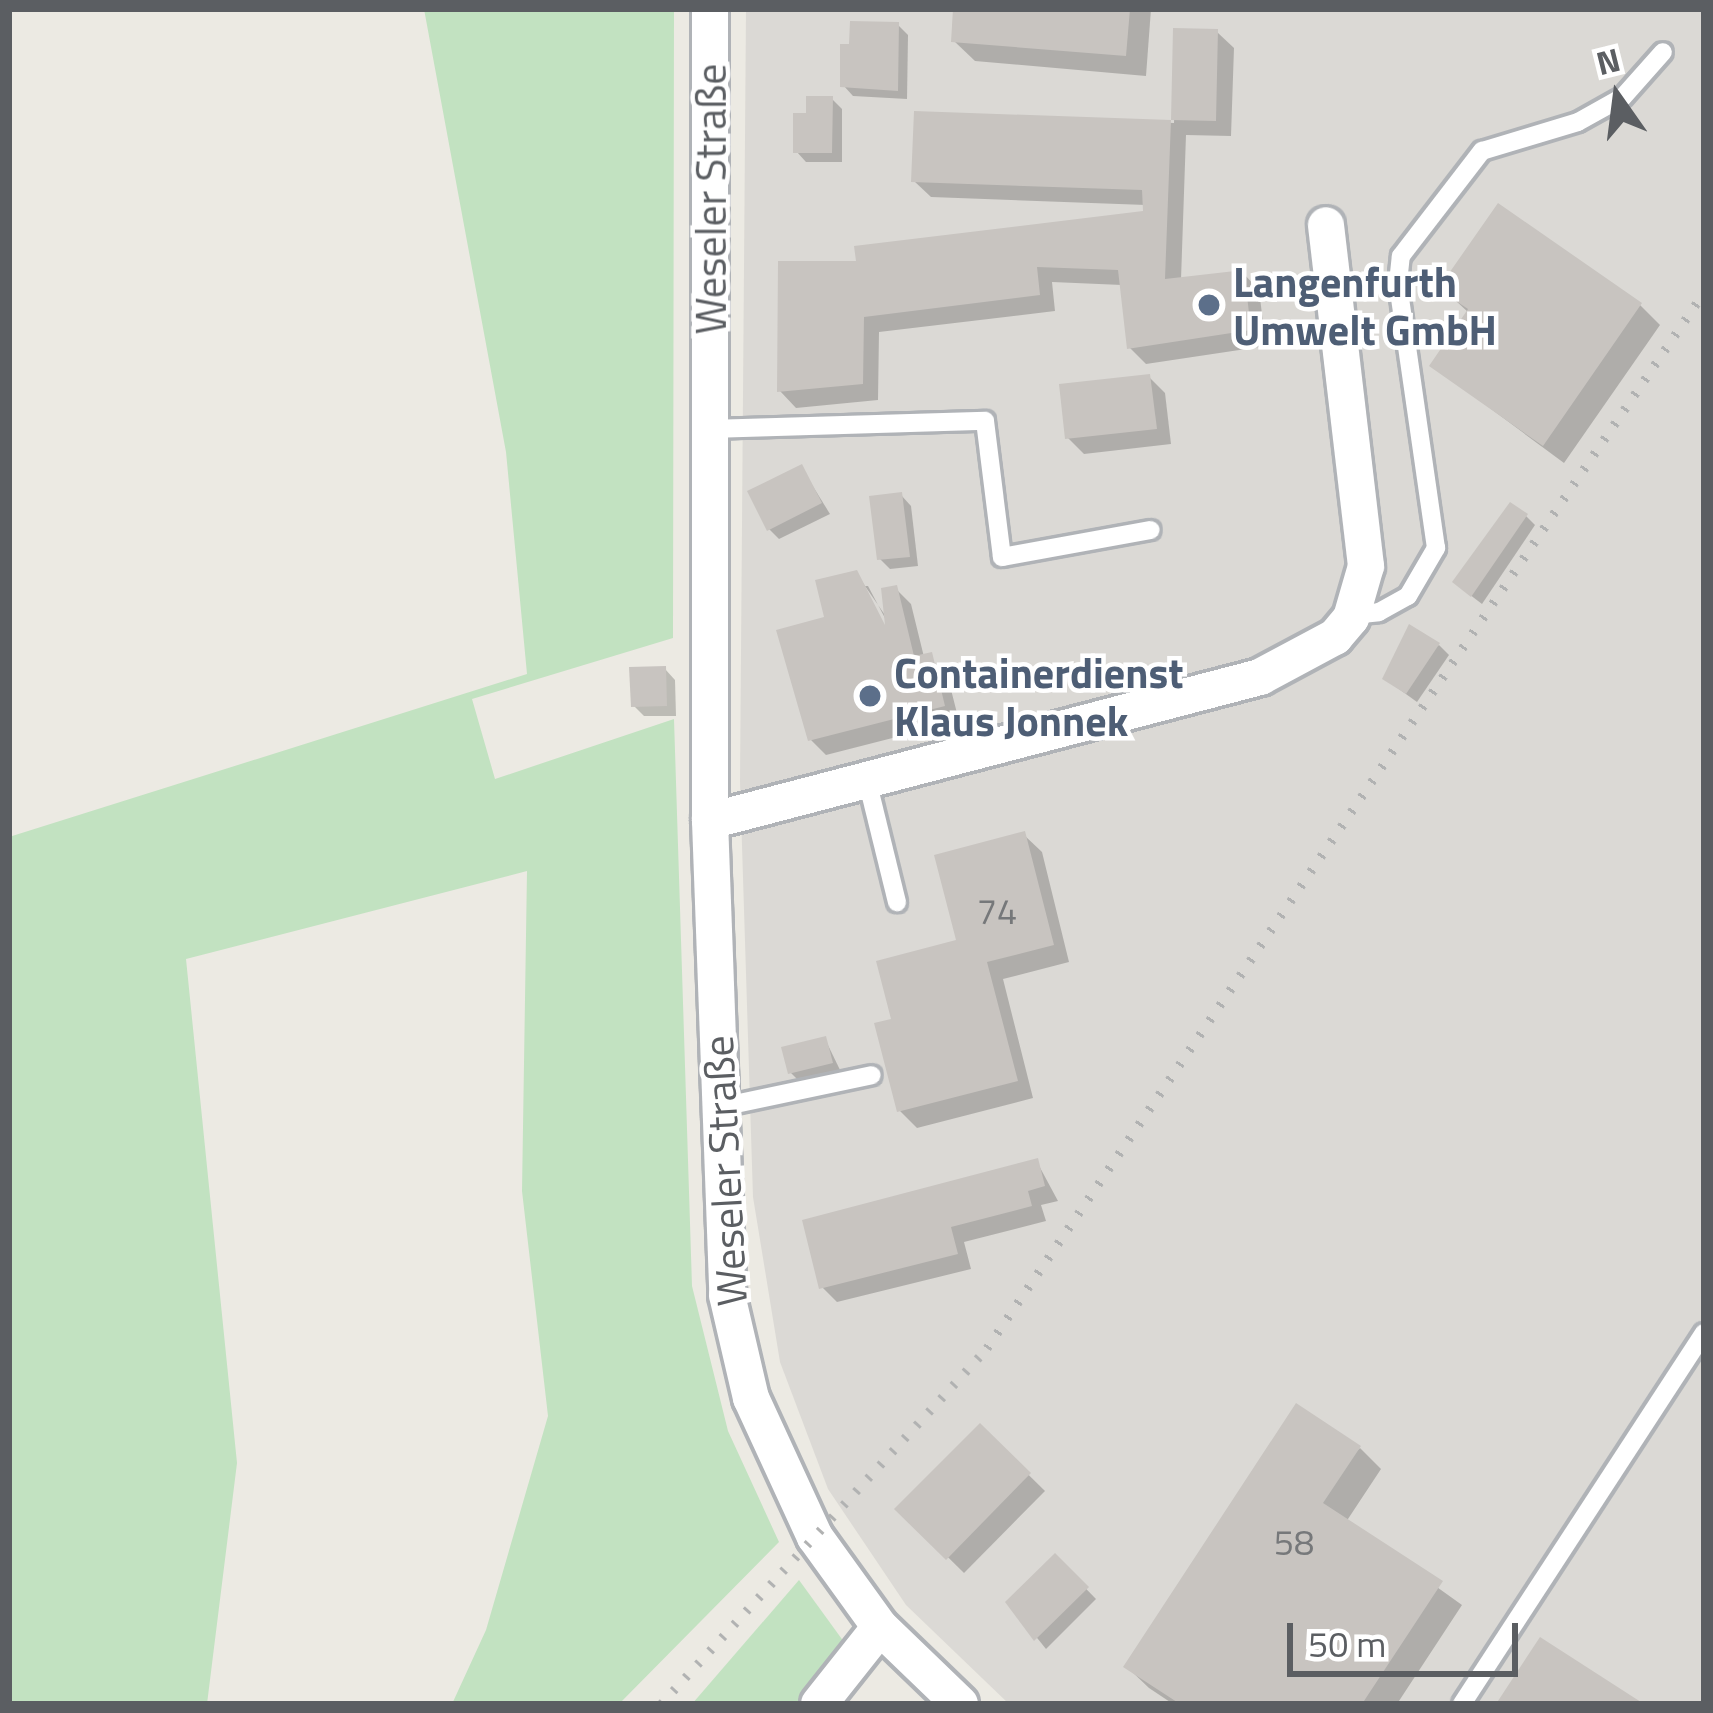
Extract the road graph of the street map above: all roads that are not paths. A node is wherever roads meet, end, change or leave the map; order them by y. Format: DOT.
graph roads {
  1 [pos="710,9"];
  2 [pos="1663,52"];
  3 [pos="1326,225"];
  4 [pos="710,429"];
  5 [pos="1151,530"];
  6 [pos="1352,615"];
  7 [pos="867,780"];
  8 [pos="710,821"];
  9 [pos="897,902"];
  10 [pos="872,1075"];
  11 [pos="716,1108"];
  12 [pos="1704,1333"];
  13 [pos="880,1627"];
  14 [pos="818,1704"];
  15 [pos="960,1704"];
  16 [pos="1462,1704"];
  1 -- 4 [label="street, Weseler Straße"];
  2 -- 6 [label="lane"];
  3 -- 6 [label="street"];
  4 -- 5 [label="lane"];
  4 -- 8 [label="street, Weseler Straße"];
  6 -- 7 [label="street"];
  7 -- 8 [label="street"];
  7 -- 9 [label="lane"];
  8 -- 11 [label="street, Weseler Straße"];
  10 -- 11 [label="lane"];
  11 -- 13 [label="street, Weseler Straße"];
  12 -- 16 [label="lane"];
  13 -- 14 [label="street"];
  13 -- 15 [label="street, Weseler Straße"];
}
